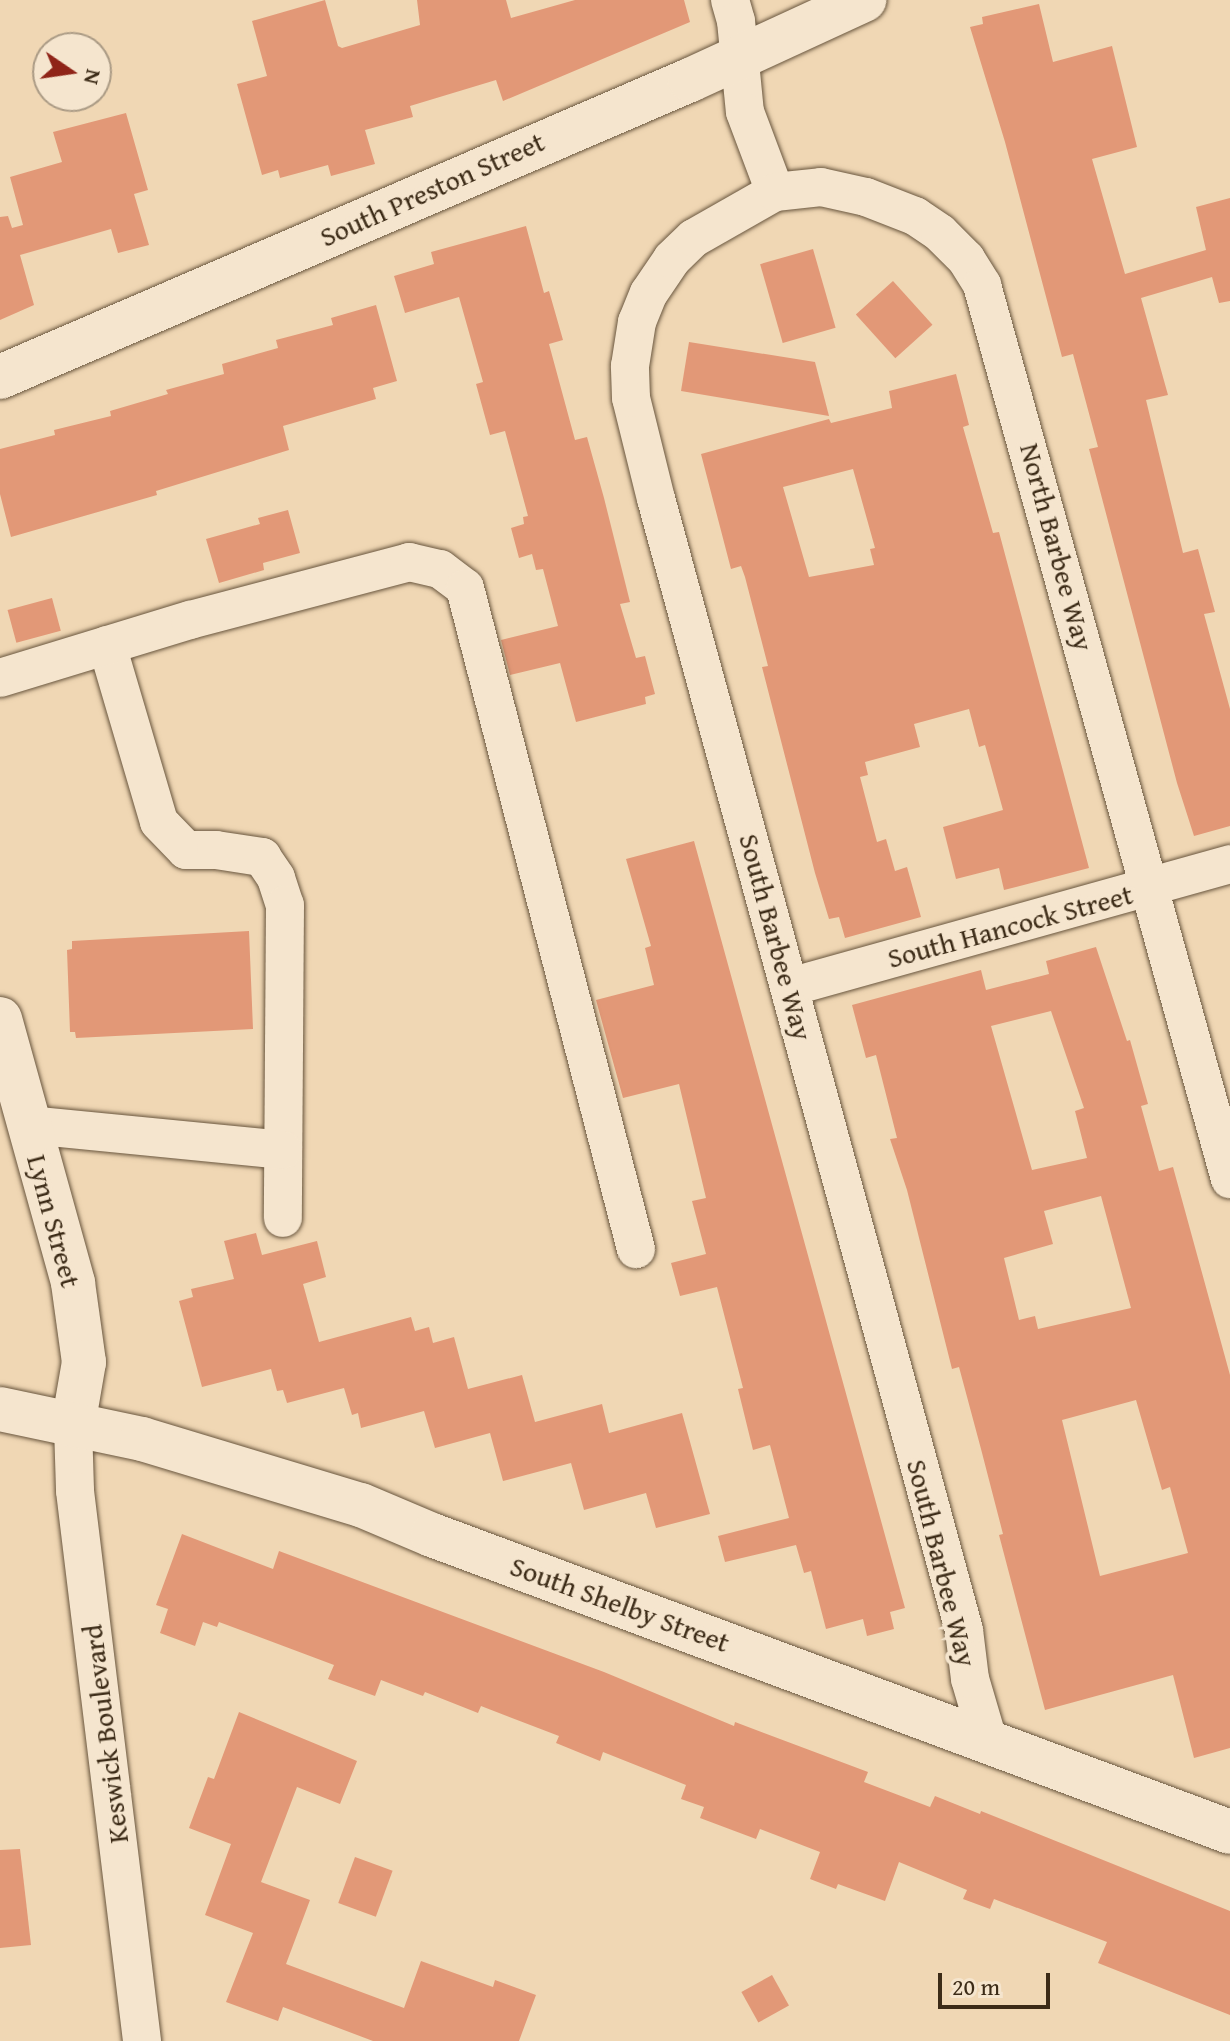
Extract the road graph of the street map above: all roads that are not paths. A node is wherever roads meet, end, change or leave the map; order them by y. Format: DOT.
graph roads {
  1 [pos="730,0"];
  2 [pos="864,0"];
  3 [pos="739,57"];
  4 [pos="775,192"];
  5 [pos="0,377"];
  6 [pos="107,645"];
  7 [pos="0,678"];
  8 [pos="1230,864"];
  9 [pos="1152,889"];
  10 [pos="790,987"];
  11 [pos="0,1019"];
  12 [pos="29,1125"];
  13 [pos="283,1150"];
  14 [pos="1230,1179"];
  15 [pos="283,1218"];
  16 [pos="636,1249"];
  17 [pos="0,1409"];
  18 [pos="73,1426"];
  19 [pos="988,1740"];
  20 [pos="1230,1832"];
  21 [pos="142,2041"];
  1 -- 3 [label="street"];
  2 -- 3 [label="main road, South Preston Street"];
  3 -- 4 [label="street"];
  3 -- 5 [label="main road, South Preston Street"];
  4 -- 9 [label="street, North Barbee Way"];
  4 -- 10 [label="street, South Barbee Way"];
  6 -- 7 [label="street"];
  6 -- 13 [label="street"];
  6 -- 16 [label="street"];
  8 -- 9 [label="street, South Hancock Street"];
  9 -- 10 [label="street, South Hancock Street"];
  9 -- 14 [label="street, North Barbee Way"];
  10 -- 19 [label="street, South Barbee Way"];
  11 -- 12 [label="main road, Lynn Street"];
  12 -- 13 [label="street"];
  12 -- 18 [label="main road, Lynn Street"];
  13 -- 15 [label="street"];
  17 -- 18 [label="main road, South Shelby Street"];
  18 -- 19 [label="main road, South Shelby Street"];
  18 -- 21 [label="street, Keswick Boulevard"];
  19 -- 20 [label="main road, South Shelby Street"];
}
